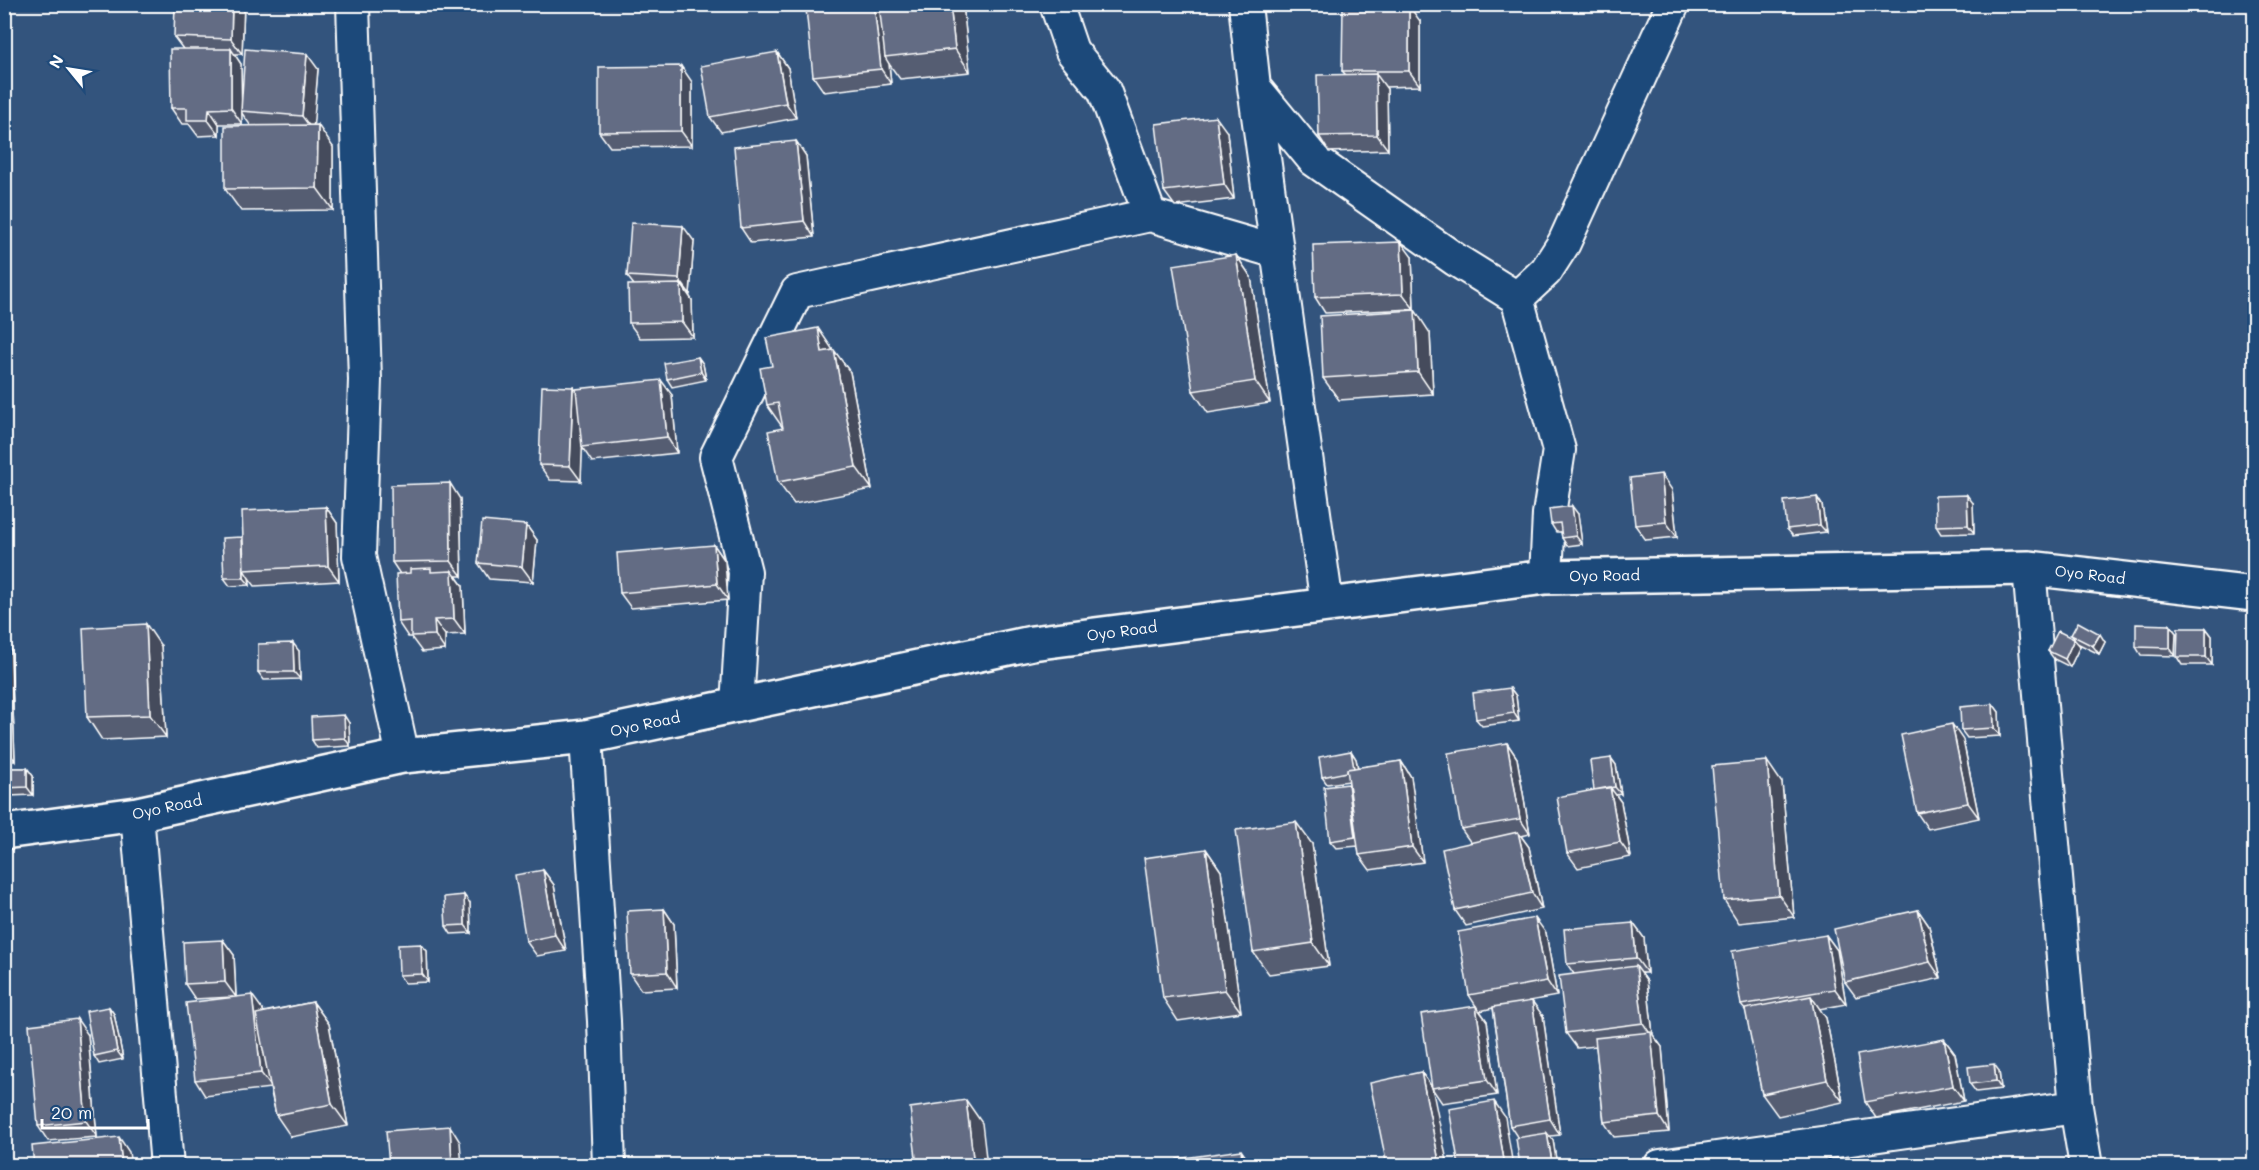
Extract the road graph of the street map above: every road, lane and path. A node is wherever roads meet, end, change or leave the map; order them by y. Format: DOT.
graph roads {
  1 [pos="353,4"];
  2 [pos="1056,4"];
  3 [pos="1245,4"];
  4 [pos="1673,4"];
  5 [pos="1254,87"];
  6 [pos="1150,215"];
  7 [pos="1277,252"];
  8 [pos="1517,298"];
  9 [pos="2029,568"];
  10 [pos="1546,577"];
  11 [pos="2254,594"];
  12 [pos="1327,605"];
  13 [pos="737,706"];
  14 [pos="586,737"];
  15 [pos="403,756"];
  16 [pos="137,814"];
  17 [pos="4,832"];
  18 [pos="2076,1107"];
  19 [pos="166,1166"];
  20 [pos="609,1166"];
  21 [pos="1660,1166"];
  22 [pos="2086,1166"];
  1 -- 15 [label="street"];
  2 -- 6 [label="street"];
  3 -- 5 [label="street"];
  4 -- 8 [label="street"];
  5 -- 7 [label="street"];
  5 -- 8 [label="street"];
  6 -- 7 [label="street"];
  6 -- 13 [label="street"];
  7 -- 12 [label="street"];
  8 -- 10 [label="street"];
  9 -- 10 [label="street, Oyo Road"];
  9 -- 11 [label="street, Oyo Road"];
  9 -- 18 [label="street"];
  10 -- 12 [label="street, Oyo Road"];
  12 -- 13 [label="street, Oyo Road"];
  13 -- 14 [label="street, Oyo Road"];
  14 -- 15 [label="street, Oyo Road"];
  14 -- 20 [label="street"];
  15 -- 16 [label="street, Oyo Road"];
  16 -- 17 [label="street, Oyo Road"];
  16 -- 19 [label="street"];
  18 -- 21 [label="street"];
  18 -- 22 [label="street"];
}
